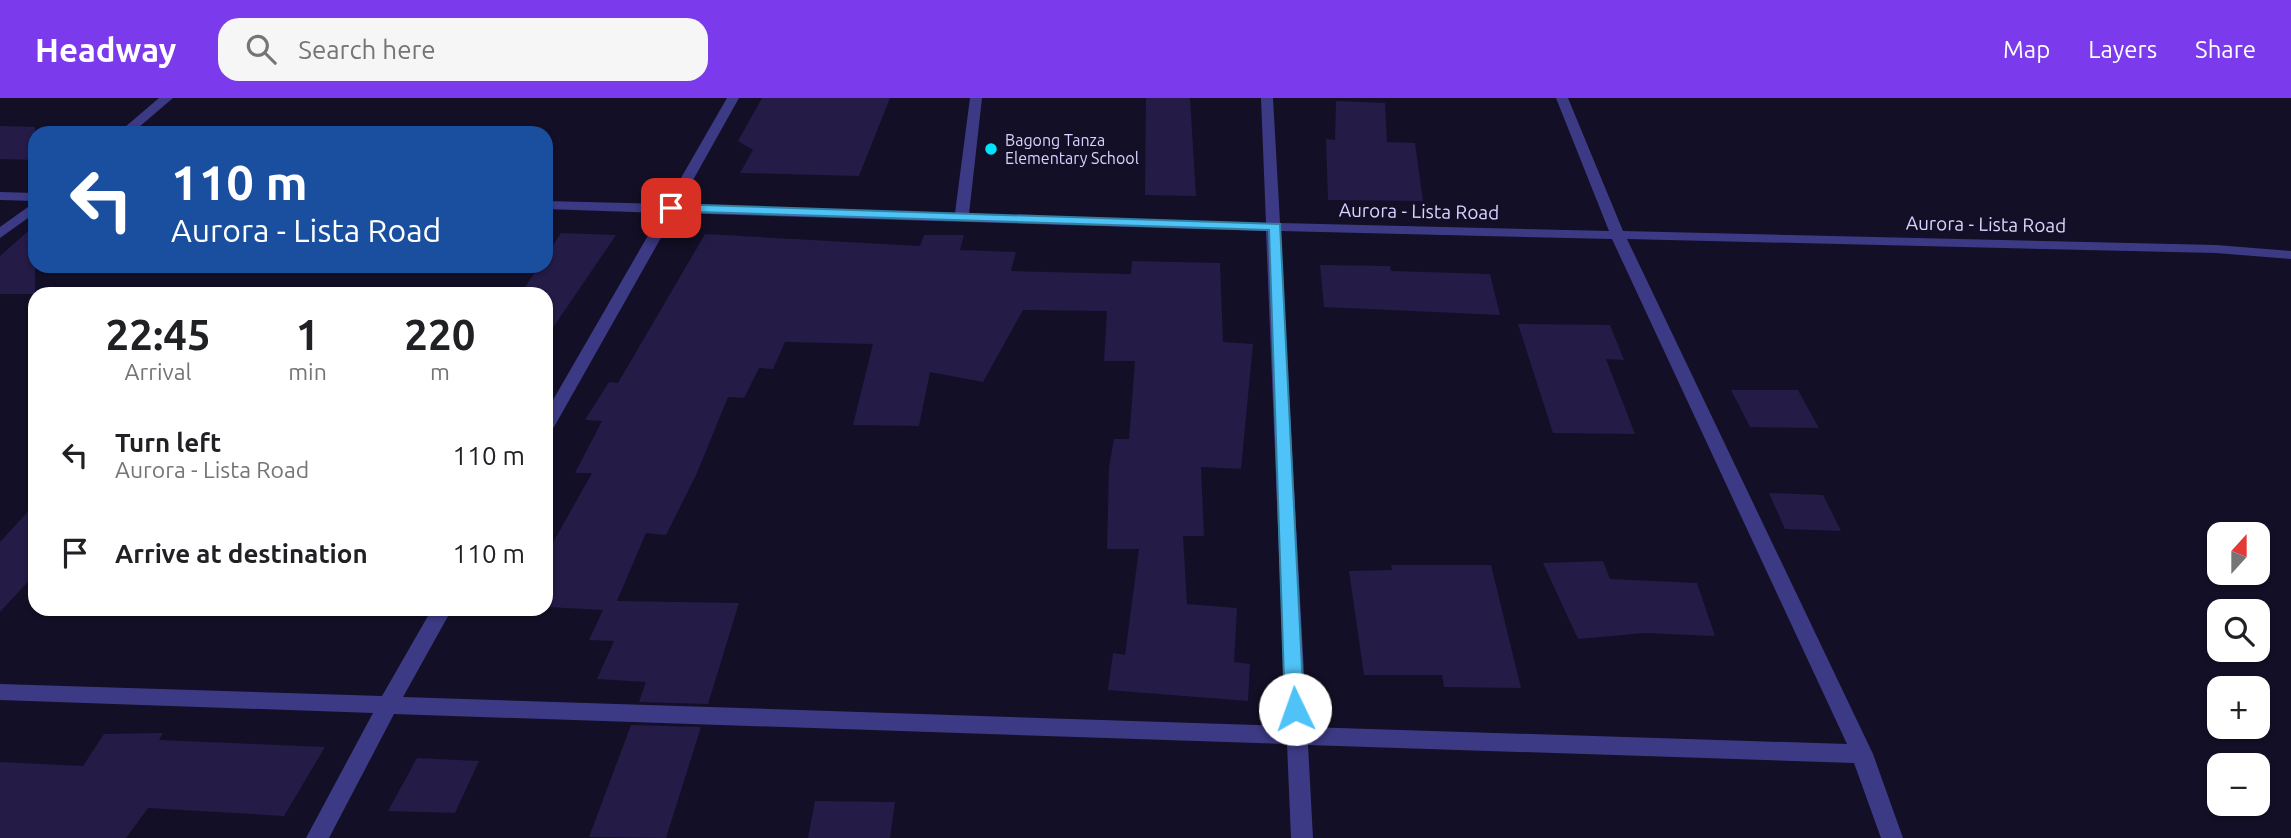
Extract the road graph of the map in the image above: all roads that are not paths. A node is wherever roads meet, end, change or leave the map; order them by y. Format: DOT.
graph roads {
  1 [pos="167,98"];
  2 [pos="733,98"];
  3 [pos="976,98"];
  4 [pos="1267,98"];
  5 [pos="1562,98"];
  6 [pos="133,126"];
  7 [pos="0,196"];
  8 [pos="28,197"];
  9 [pos="553,205"];
  10 [pos="671,208"];
  11 [pos="28,211"];
  12 [pos="961,218"];
  13 [pos="1275,227"];
  14 [pos="0,234"];
  15 [pos="1617,234"];
  16 [pos="2291,255"];
  17 [pos="553,415"];
  18 [pos="438,616"];
  19 [pos="0,692"];
  20 [pos="387,706"];
  21 [pos="1296,736"];
  22 [pos="1862,754"];
  23 [pos="317,838"];
  24 [pos="1303,838"];
  25 [pos="1892,838"];
  1 -- 6 [label="street"];
  2 -- 10 [label="street"];
  3 -- 12 [label="street"];
  4 -- 13 [label="street"];
  5 -- 15 [label="street"];
  7 -- 8 [label="street"];
  9 -- 10 [label="street, Aurora - Lista Road"];
  10 -- 12 [label="street, Aurora - Lista Road"];
  10 -- 17 [label="street"];
  11 -- 14 [label="street"];
  12 -- 13 [label="street, Aurora - Lista Road"];
  13 -- 15 [label="street, Aurora - Lista Road"];
  13 -- 21 [label="street"];
  15 -- 16 [label="street, Aurora - Lista Road"];
  15 -- 22 [label="street"];
  18 -- 20 [label="street"];
  19 -- 20 [label="street"];
  20 -- 21 [label="street"];
  20 -- 23 [label="street"];
  21 -- 22 [label="street"];
  21 -- 24 [label="street"];
  22 -- 25 [label="street"];
}
